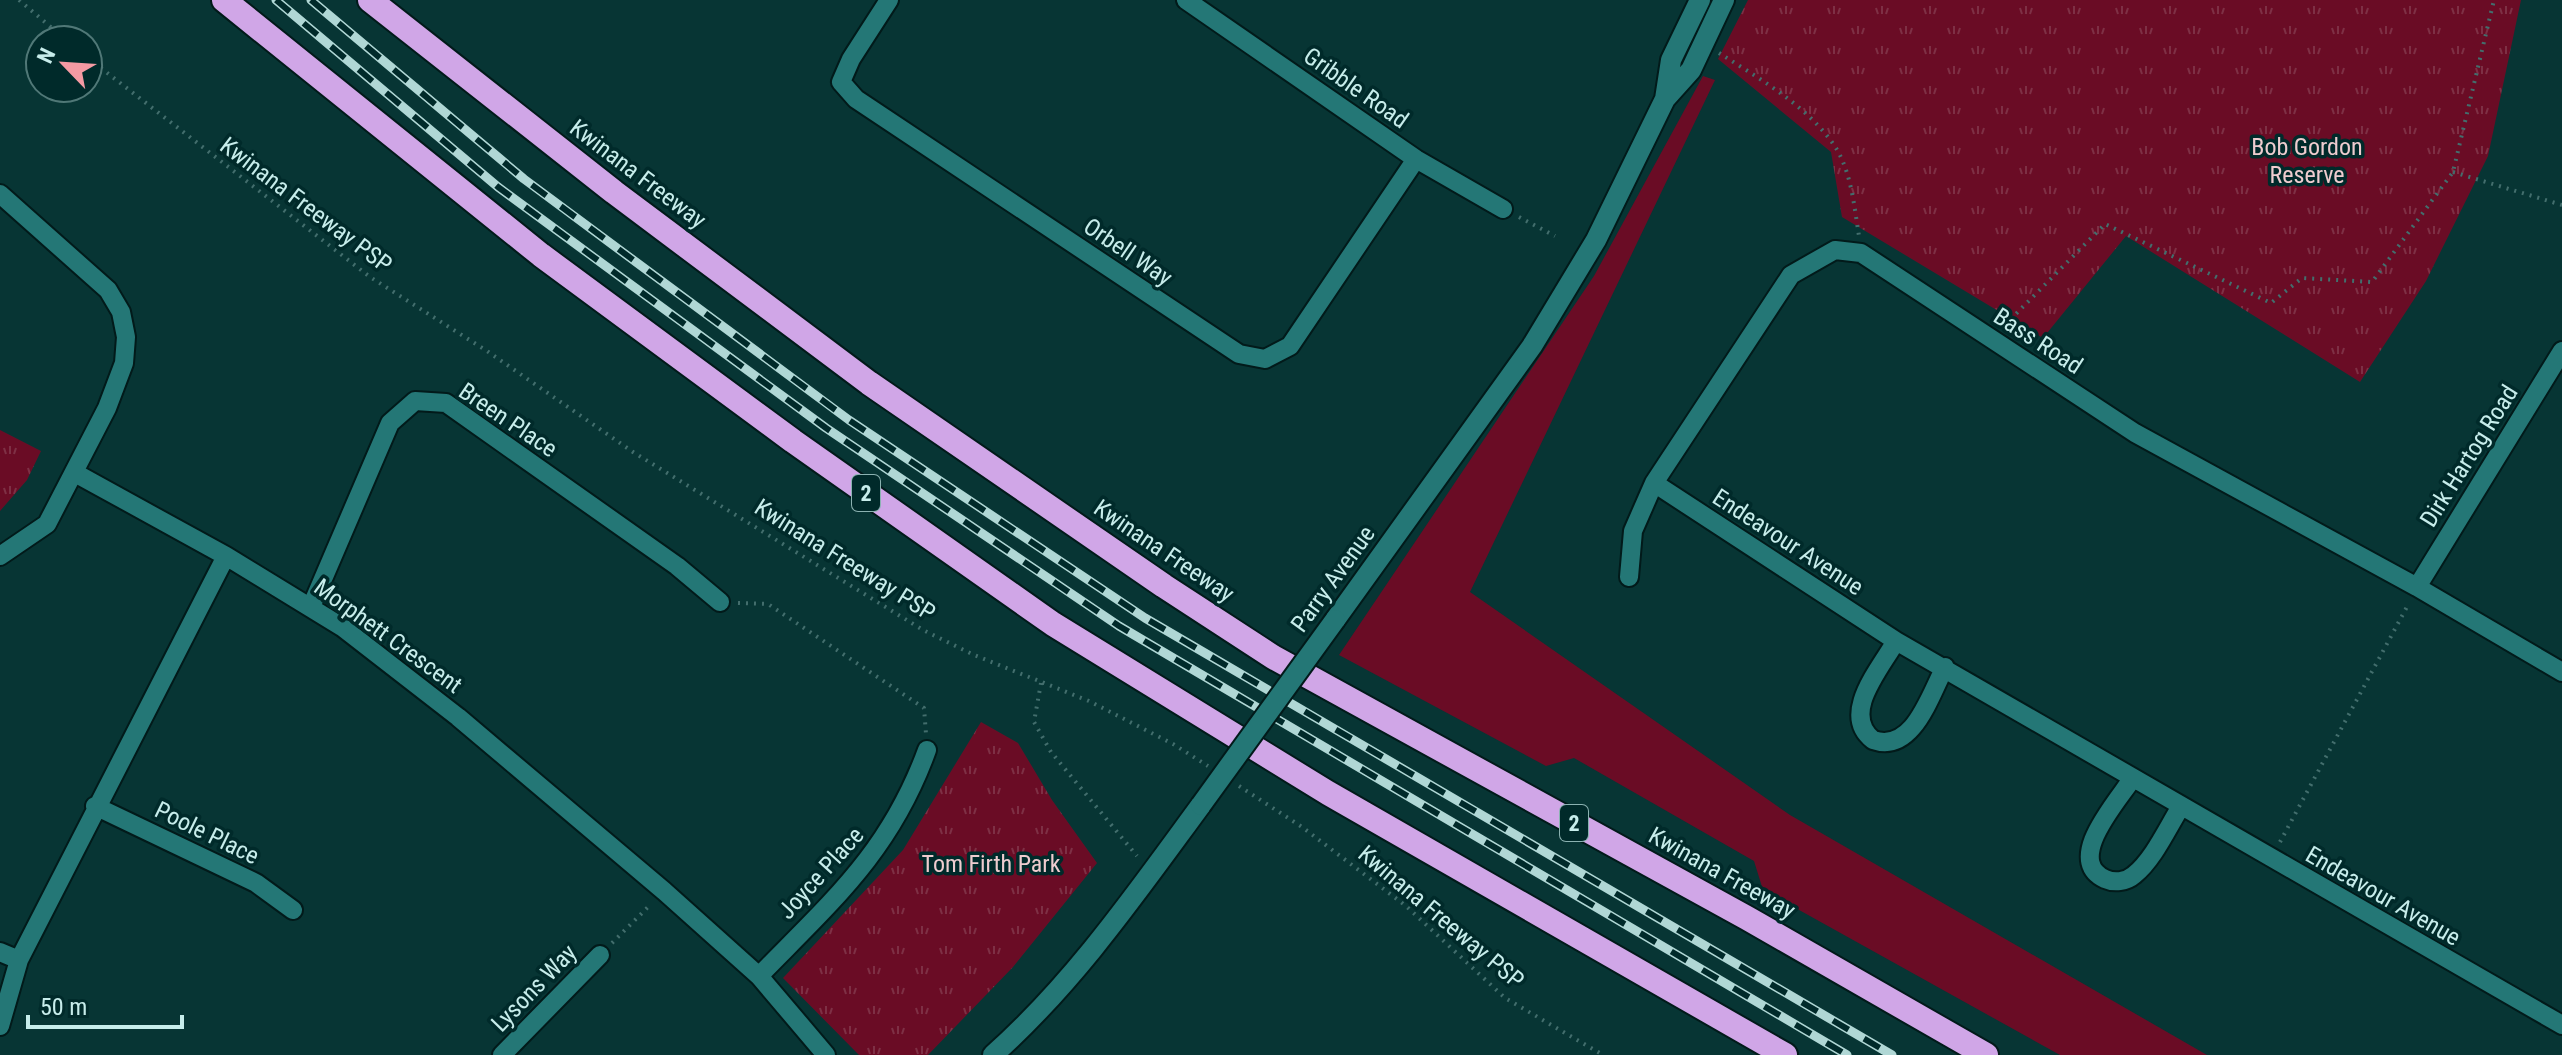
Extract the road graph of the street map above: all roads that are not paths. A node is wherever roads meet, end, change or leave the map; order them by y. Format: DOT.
graph roads {
  1 [pos="224,0"];
  2 [pos="370,0"];
  3 [pos="889,0"];
  4 [pos="1186,0"];
  5 [pos="1700,0"];
  6 [pos="1720,1"];
  7 [pos="1208,6"];
  8 [pos="1665,99"];
  9 [pos="1416,159"];
  10 [pos="0,194"];
  11 [pos="1503,209"];
  12 [pos="2562,351"];
  13 [pos="75,473"];
  14 [pos="1654,483"];
  15 [pos="0,556"];
  16 [pos="226,556"];
  17 [pos="1629,577"];
  18 [pos="2417,587"];
  19 [pos="720,602"];
  20 [pos="311,607"];
  21 [pos="1896,641"];
  22 [pos="1945,667"];
  23 [pos="2562,672"];
  24 [pos="927,750"];
  25 [pos="2132,779"];
  26 [pos="95,806"];
  27 [pos="2180,808"];
  28 [pos="293,910"];
  29 [pos="0,952"];
  30 [pos="600,955"];
  31 [pos="19,960"];
  32 [pos="759,976"];
  33 [pos="2562,1025"];
  34 [pos="0,1026"];
  35 [pos="502,1055"];
  36 [pos="826,1055"];
  37 [pos="993,1055"];
  38 [pos="1785,1055"];
  39 [pos="1986,1055"];
  1 -- 38 [label="highway, 2"];
  2 -- 39 [label="highway, Kwinana Freeway / 2"];
  3 -- 9 [label="street, Orbell Way"];
  4 -- 7 [label="street, Gribble Road"];
  5 -- 8 [label="main road, Parry Avenue"];
  6 -- 8 [label="main road, Parry Avenue"];
  7 -- 9 [label="street, Gribble Road"];
  8 -- 37 [label="main road, Parry Avenue, bridge"];
  9 -- 11 [label="street, Gribble Road"];
  10 -- 13 [label="street"];
  12 -- 18 [label="street, Dirk Hartog Road"];
  13 -- 15 [label="street"];
  13 -- 16 [label="street, Morphett Crescent"];
  14 -- 17 [label="street"];
  14 -- 18 [label="street, Bass Road"];
  14 -- 21 [label="street, Endeavour Avenue"];
  16 -- 20 [label="street, Morphett Crescent"];
  16 -- 26 [label="street"];
  18 -- 23 [label="street, Bass Road"];
  19 -- 20 [label="street, Breen Place"];
  20 -- 32 [label="street, Morphett Crescent"];
  21 -- 22 [label="street, Endeavour Avenue"];
  21 -- 22 [label="street"];
  22 -- 25 [label="street, Endeavour Avenue"];
  24 -- 32 [label="street, Joyce Place"];
  25 -- 27 [label="street, Endeavour Avenue"];
  25 -- 27 [label="street"];
  26 -- 28 [label="street, Poole Place"];
  26 -- 31 [label="street"];
  27 -- 33 [label="street, Endeavour Avenue"];
  29 -- 31 [label="street"];
  30 -- 35 [label="street, Lysons Way"];
  31 -- 34 [label="street"];
  32 -- 36 [label="street, Morphett Crescent"];
}
